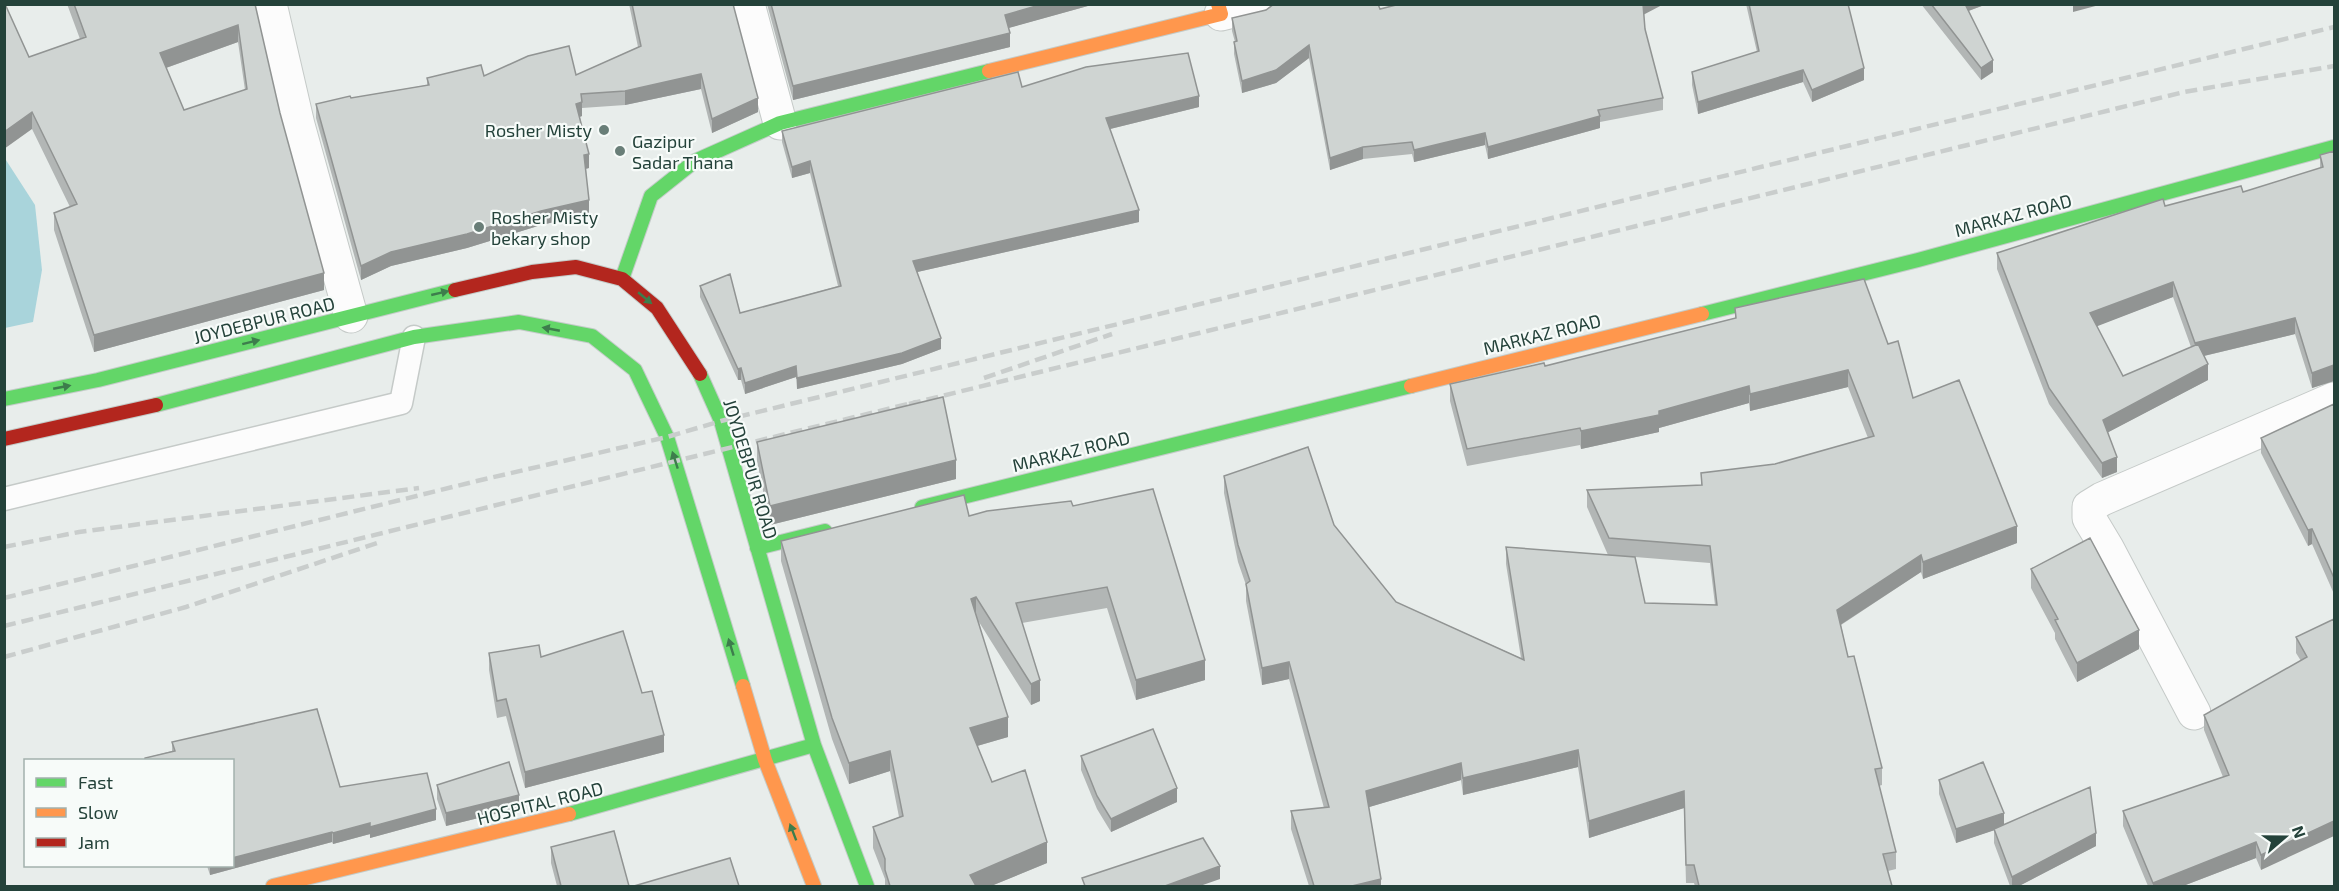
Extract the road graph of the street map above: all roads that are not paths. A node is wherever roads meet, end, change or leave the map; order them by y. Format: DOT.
graph roads {
  1 [pos="270,4"];
  2 [pos="748,4"];
  3 [pos="1261,4"];
  4 [pos="1219,9"];
  5 [pos="780,123"];
  6 [pos="2334,147"];
  7 [pos="622,279"];
  8 [pos="351,316"];
  9 [pos="414,337"];
  10 [pos="4,399"];
  11 [pos="2334,399"];
  12 [pos="4,439"];
  13 [pos="4,499"];
  14 [pos="908,510"];
  15 [pos="838,528"];
  16 [pos="757,548"];
  17 [pos="2194,714"];
  18 [pos="814,745"];
  19 [pos="765,760"];
  20 [pos="273,886"];
  21 [pos="814,886"];
  22 [pos="867,886"];
  1 -- 8 [label="street"];
  2 -- 5 [label="street"];
  3 -- 4 [label="street"];
  4 -- 5 [label="main road"];
  5 -- 7 [label="main road"];
  6 -- 14 [label="main road, MARKAZ ROAD"];
  8 -- 7 [label="main road, JOYDEBPUR ROAD, one-way"];
  7 -- 16 [label="main road, JOYDEBPUR ROAD, one-way"];
  10 -- 8 [label="main road, JOYDEBPUR ROAD, one-way"];
  9 -- 12 [label="main road"];
  9 -- 13 [label="lane"];
  19 -- 9 [label="main road, one-way"];
  11 -- 17 [label="street"];
  15 -- 16 [label="main road"];
  16 -- 18 [label="main road, JOYDEBPUR ROAD"];
  18 -- 19 [label="main road, HOSPITAL ROAD"];
  18 -- 22 [label="main road, JOYDEBPUR ROAD"];
  19 -- 20 [label="main road, HOSPITAL ROAD"];
  21 -- 19 [label="main road, one-way"];
}
